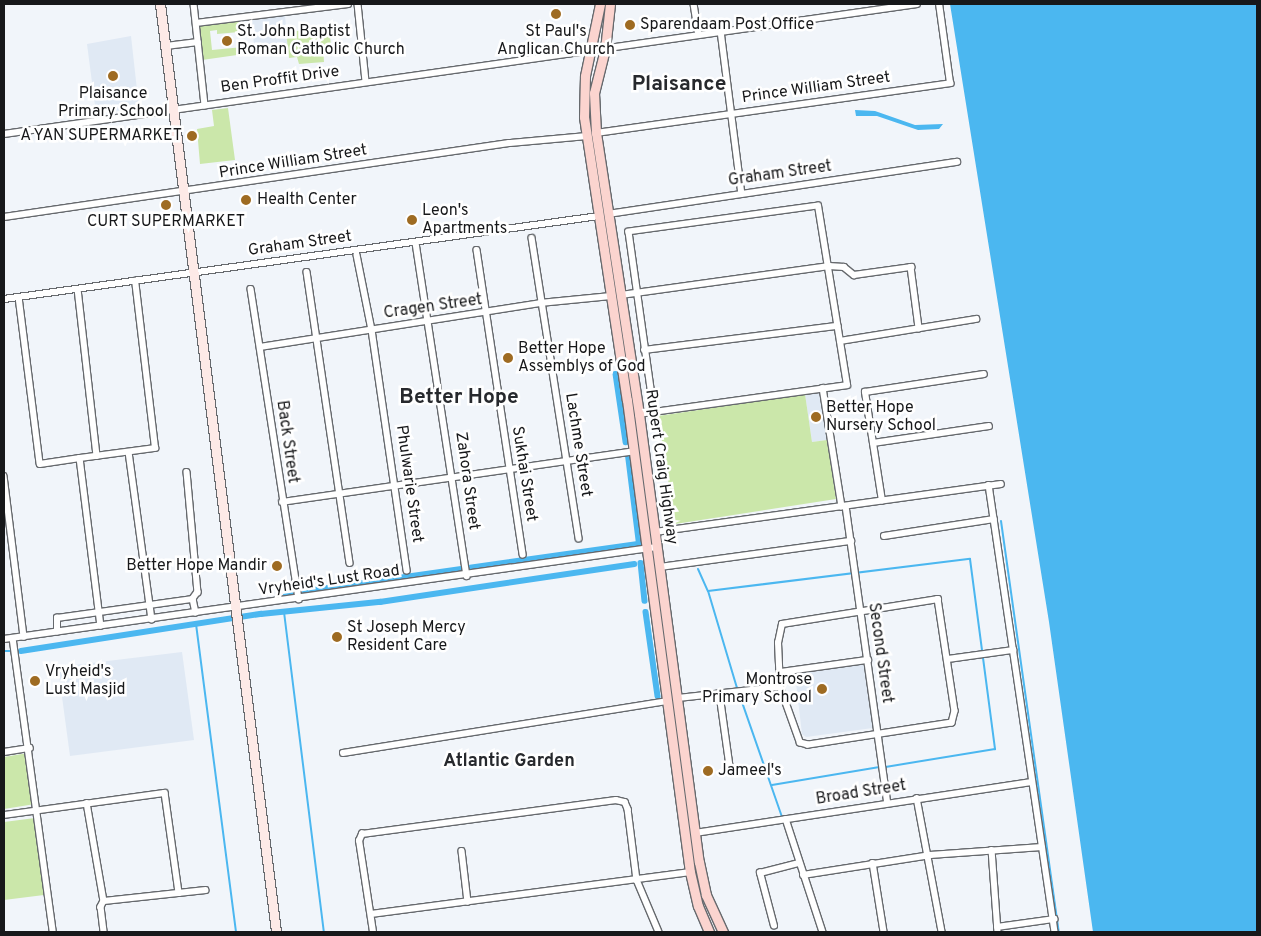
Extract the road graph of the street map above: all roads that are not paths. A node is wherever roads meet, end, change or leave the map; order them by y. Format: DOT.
graph roads {
  1 [pos="160,4"];
  2 [pos="194,4"];
  3 [pos="348,4"];
  4 [pos="358,4"];
  5 [pos="600,4"];
  6 [pos="610,4"];
  7 [pos="694,4"];
  8 [pos="917,4"];
  9 [pos="939,4"];
  10 [pos="196,23"];
  11 [pos="721,31"];
  12 [pos="699,34"];
  13 [pos="198,42"];
  14 [pos="166,46"];
  15 [pos="605,49"];
  16 [pos="591,50"];
  17 [pos="366,82"];
  18 [pos="205,105"];
  19 [pos="174,109"];
  20 [pos="732,114"];
  21 [pos="4,134"];
  22 [pos="591,134"];
  23 [pos="956,162"];
  24 [pos="184,192"];
  25 [pos="742,194"];
  26 [pos="603,215"];
  27 [pos="4,217"];
  28 [pos="532,238"];
  29 [pos="416,243"];
  30 [pos="477,250"];
  31 [pos="357,255"];
  32 [pos="828,266"];
  33 [pos="307,272"];
  34 [pos="194,273"];
  35 [pos="135,281"];
  36 [pos="78,289"];
  37 [pos="251,289"];
  38 [pos="637,291"];
  39 [pos="621,295"];
  40 [pos="611,296"];
  41 [pos="19,297"];
  42 [pos="4,299"];
  43 [pos="540,303"];
  44 [pos="486,314"];
  45 [pos="976,319"];
  46 [pos="429,323"];
  47 [pos="838,326"];
  48 [pos="919,328"];
  49 [pos="372,330"];
  50 [pos="317,338"];
  51 [pos="840,341"];
  52 [pos="260,347"];
  53 [pos="644,350"];
  54 [pos="984,374"];
  55 [pos="823,388"];
  56 [pos="654,410"];
  57 [pos="639,414"];
  58 [pos="989,426"];
  59 [pos="873,443"];
  60 [pos="634,450"];
  61 [pos="129,452"];
  62 [pos="97,456"];
  63 [pos="80,458"];
  64 [pos="566,460"];
  65 [pos="509,469"];
  66 [pos="187,472"];
  67 [pos="4,476"];
  68 [pos="453,478"];
  69 [pos="1001,484"];
  70 [pos="989,485"];
  71 [pos="396,487"];
  72 [pos="342,494"];
  73 [pos="882,501"];
  74 [pos="282,502"];
  75 [pos="844,506"];
  76 [pos="994,519"];
  77 [pos="655,532"];
  78 [pos="884,536"];
  79 [pos="579,538"];
  80 [pos="851,542"];
  81 [pos="657,547"];
  82 [pos="646,549"];
  83 [pos="523,555"];
  84 [pos="350,562"];
  85 [pos="660,567"];
  86 [pos="407,570"];
  87 [pos="467,574"];
  88 [pos="298,598"];
  89 [pos="193,599"];
  90 [pos="150,606"];
  91 [pos="860,610"];
  92 [pos="98,611"];
  93 [pos="196,613"];
  94 [pos="237,614"];
  95 [pos="152,619"];
  96 [pos="101,626"];
  97 [pos="57,632"];
  98 [pos="24,637"];
  99 [pos="13,638"];
  100 [pos="4,639"];
  101 [pos="1012,650"];
  102 [pos="948,659"];
  103 [pos="868,660"];
  104 [pos="781,672"];
  105 [pos="780,687"];
  106 [pos="720,695"];
  107 [pos="678,698"];
  108 [pos="668,701"];
  109 [pos="878,736"];
  110 [pos="30,748"];
  111 [pos="4,752"];
  112 [pos="343,753"];
  113 [pos="730,766"];
  114 [pos="1031,782"];
  115 [pos="917,798"];
  116 [pos="88,803"];
  117 [pos="888,803"];
  118 [pos="39,809"];
  119 [pos="4,815"];
  120 [pos="786,819"];
  121 [pos="695,834"];
  122 [pos="1042,847"];
  123 [pos="462,850"];
  124 [pos="992,850"];
  125 [pos="930,855"];
  126 [pos="799,863"];
  127 [pos="873,863"];
  128 [pos="690,872"];
  129 [pos="803,874"];
  130 [pos="637,880"];
  131 [pos="205,890"];
  132 [pos="179,893"];
  133 [pos="104,901"];
  134 [pos="468,902"];
  135 [pos="371,914"];
  136 [pos="1054,919"];
  137 [pos="774,926"];
  138 [pos="53,930"];
  139 [pos="998,930"];
  140 [pos="104,932"];
  141 [pos="276,932"];
  142 [pos="373,932"];
  143 [pos="659,932"];
  144 [pos="709,932"];
  145 [pos="723,932"];
  146 [pos="822,932"];
  147 [pos="884,932"];
  148 [pos="942,932"];
  149 [pos="1056,932"];
  1 -- 14 [label="main road"];
  2 -- 10 [label="street"];
  3 -- 10 [label="street"];
  4 -- 17 [label="street"];
  5 -- 16 [label="main road, Rupert Craig Highway"];
  6 -- 15 [label="main road, Rupert Craig Highway"];
  7 -- 12 [label="street"];
  8 -- 11 [label="street, Ben Proffit Drive"];
  9 -- 20 [label="street, Prince William Street"];
  10 -- 13 [label="street"];
  11 -- 12 [label="street, Ben Proffit Drive"];
  11 -- 20 [label="street"];
  12 -- 15 [label="street, Ben Proffit Drive"];
  13 -- 14 [label="street"];
  13 -- 18 [label="street"];
  14 -- 19 [label="main road"];
  15 -- 16 [label="street, Ben Proffit Drive"];
  15 -- 22 [label="main road, Rupert Craig Highway"];
  16 -- 17 [label="street, Ben Proffit Drive"];
  16 -- 22 [label="main road, Rupert Craig Highway"];
  17 -- 18 [label="street, Ben Proffit Drive"];
  18 -- 19 [label="street, Ben Proffit Drive"];
  19 -- 21 [label="street, Ben Proffit Drive"];
  19 -- 24 [label="main road"];
  20 -- 22 [label="street, Prince William Street"];
  20 -- 25 [label="street"];
  22 -- 24 [label="street, Prince William Street"];
  22 -- 26 [label="main road, Rupert Craig Highway"];
  23 -- 25 [label="street, Graham Street"];
  24 -- 27 [label="street, Prince William Street"];
  24 -- 34 [label="main road"];
  25 -- 26 [label="street, Graham Street"];
  26 -- 29 [label="street, Graham Street"];
  26 -- 39 [label="main road, Rupert Craig Highway"];
  26 -- 40 [label="main road, Rupert Craig Highway"];
  28 -- 43 [label="street, Lachme Street"];
  29 -- 34 [label="street, Graham Street"];
  29 -- 46 [label="street, Zahora Street"];
  30 -- 44 [label="street, Sukhai Street"];
  31 -- 49 [label="street, Phulwarie Street"];
  32 -- 38 [label="street"];
  32 -- 38 [label="street"];
  32 -- 47 [label="street"];
  32 -- 48 [label="street"];
  33 -- 50 [label="street"];
  34 -- 35 [label="street, Graham Street"];
  34 -- 94 [label="main road"];
  35 -- 36 [label="street, Graham Street"];
  35 -- 61 [label="street"];
  36 -- 41 [label="street, Graham Street"];
  36 -- 62 [label="street"];
  37 -- 52 [label="street, Back Street"];
  38 -- 39 [label="street"];
  38 -- 53 [label="street"];
  39 -- 57 [label="main road, Rupert Craig Highway"];
  40 -- 43 [label="street, Cragen Street"];
  40 -- 60 [label="main road, Rupert Craig Highway"];
  41 -- 42 [label="street, Graham Street"];
  41 -- 63 [label="street"];
  43 -- 44 [label="street, Cragen Street"];
  43 -- 64 [label="street, Lachme Street"];
  44 -- 46 [label="street, Cragen Street"];
  44 -- 65 [label="street, Sukhai Street"];
  45 -- 48 [label="street"];
  46 -- 49 [label="street, Cragen Street"];
  46 -- 68 [label="street, Zahora Street"];
  47 -- 51 [label="street"];
  47 -- 53 [label="street"];
  48 -- 51 [label="street"];
  49 -- 50 [label="street, Cragen Street"];
  49 -- 71 [label="street, Phulwarie Street"];
  50 -- 52 [label="street, Cragen Street"];
  50 -- 72 [label="street"];
  51 -- 55 [label="street"];
  52 -- 74 [label="street, Back Street"];
  53 -- 56 [label="street"];
  54 -- 59 [label="street"];
  55 -- 56 [label="street"];
  55 -- 75 [label="street, Second Street"];
  56 -- 57 [label="street"];
  57 -- 77 [label="main road, Rupert Craig Highway"];
  58 -- 59 [label="street"];
  59 -- 73 [label="street"];
  60 -- 64 [label="street"];
  60 -- 82 [label="main road, Rupert Craig Highway"];
  61 -- 62 [label="street"];
  61 -- 90 [label="street"];
  62 -- 63 [label="street"];
  63 -- 92 [label="street"];
  64 -- 65 [label="street"];
  64 -- 79 [label="street, Lachme Street"];
  65 -- 68 [label="street"];
  65 -- 83 [label="street, Sukhai Street"];
  66 -- 89 [label="street"];
  67 -- 98 [label="street"];
  68 -- 71 [label="street"];
  68 -- 87 [label="street, Zahora Street"];
  69 -- 70 [label="street"];
  70 -- 73 [label="street"];
  70 -- 76 [label="street"];
  71 -- 72 [label="street"];
  71 -- 86 [label="street, Phulwarie Street"];
  72 -- 74 [label="street"];
  72 -- 84 [label="street"];
  73 -- 75 [label="street"];
  74 -- 88 [label="street, Back Street"];
  75 -- 77 [label="street"];
  75 -- 80 [label="street, Second Street"];
  76 -- 78 [label="street"];
  76 -- 101 [label="street"];
  77 -- 81 [label="main road, Rupert Craig Highway"];
  80 -- 85 [label="street"];
  80 -- 91 [label="street, Second Street"];
  81 -- 82 [label="street, Vryheid's Lust Road"];
  81 -- 85 [label="main road, Rupert Craig Highway"];
  82 -- 87 [label="street, Vryheid's Lust Road"];
  82 -- 108 [label="main road, Rupert Craig Highway"];
  85 -- 107 [label="main road, Rupert Craig Highway"];
  87 -- 88 [label="street, Vryheid's Lust Road"];
  88 -- 94 [label="street, Vryheid's Lust Road"];
  89 -- 90 [label="street"];
  89 -- 93 [label="street"];
  90 -- 92 [label="street"];
  90 -- 95 [label="street"];
  91 -- 102 [label="street"];
  91 -- 103 [label="street, Second Street"];
  91 -- 104 [label="street"];
  92 -- 96 [label="street"];
  92 -- 97 [label="street"];
  93 -- 94 [label="street, Vryheid's Lust Road"];
  93 -- 95 [label="street, Vryheid's Lust Road"];
  94 -- 141 [label="main road"];
  95 -- 96 [label="street, Vryheid's Lust Road"];
  96 -- 97 [label="street, Vryheid's Lust Road"];
  97 -- 98 [label="street, Vryheid's Lust Road"];
  98 -- 99 [label="street, Vryheid's Lust Road"];
  99 -- 100 [label="street, Vryheid's Lust Road"];
  99 -- 110 [label="street"];
  101 -- 102 [label="street"];
  101 -- 114 [label="street"];
  102 -- 109 [label="street"];
  103 -- 104 [label="street"];
  103 -- 109 [label="street, Second Street"];
  104 -- 105 [label="street"];
  105 -- 106 [label="street"];
  105 -- 109 [label="street"];
  106 -- 107 [label="street"];
  106 -- 113 [label="street"];
  107 -- 121 [label="main road, Rupert Craig Highway"];
  108 -- 112 [label="street"];
  108 -- 128 [label="main road, Rupert Craig Highway"];
  109 -- 117 [label="street, Second Street"];
  110 -- 111 [label="street"];
  110 -- 118 [label="street"];
  114 -- 115 [label="street, Broad Street"];
  114 -- 122 [label="street"];
  115 -- 117 [label="street, Broad Street"];
  115 -- 125 [label="street"];
  116 -- 118 [label="street"];
  116 -- 132 [label="street"];
  116 -- 133 [label="street"];
  117 -- 120 [label="street, Broad Street"];
  118 -- 119 [label="street"];
  118 -- 138 [label="street"];
  120 -- 121 [label="street, Broad Street"];
  120 -- 126 [label="street"];
  121 -- 145 [label="main road, Rupert Craig Highway"];
  122 -- 124 [label="street"];
  122 -- 136 [label="street"];
  123 -- 134 [label="street"];
  124 -- 125 [label="street"];
  124 -- 139 [label="street"];
  125 -- 127 [label="street"];
  125 -- 148 [label="street"];
  126 -- 129 [label="street"];
  126 -- 137 [label="street"];
  127 -- 129 [label="street"];
  127 -- 147 [label="street"];
  128 -- 130 [label="street"];
  128 -- 144 [label="main road, Rupert Craig Highway"];
  129 -- 146 [label="street"];
  130 -- 134 [label="street"];
  130 -- 135 [label="street"];
  130 -- 143 [label="street"];
  131 -- 132 [label="street"];
  132 -- 133 [label="street"];
  133 -- 140 [label="street"];
  134 -- 135 [label="street"];
  135 -- 142 [label="street"];
  136 -- 139 [label="street"];
  136 -- 149 [label="street"];
}
